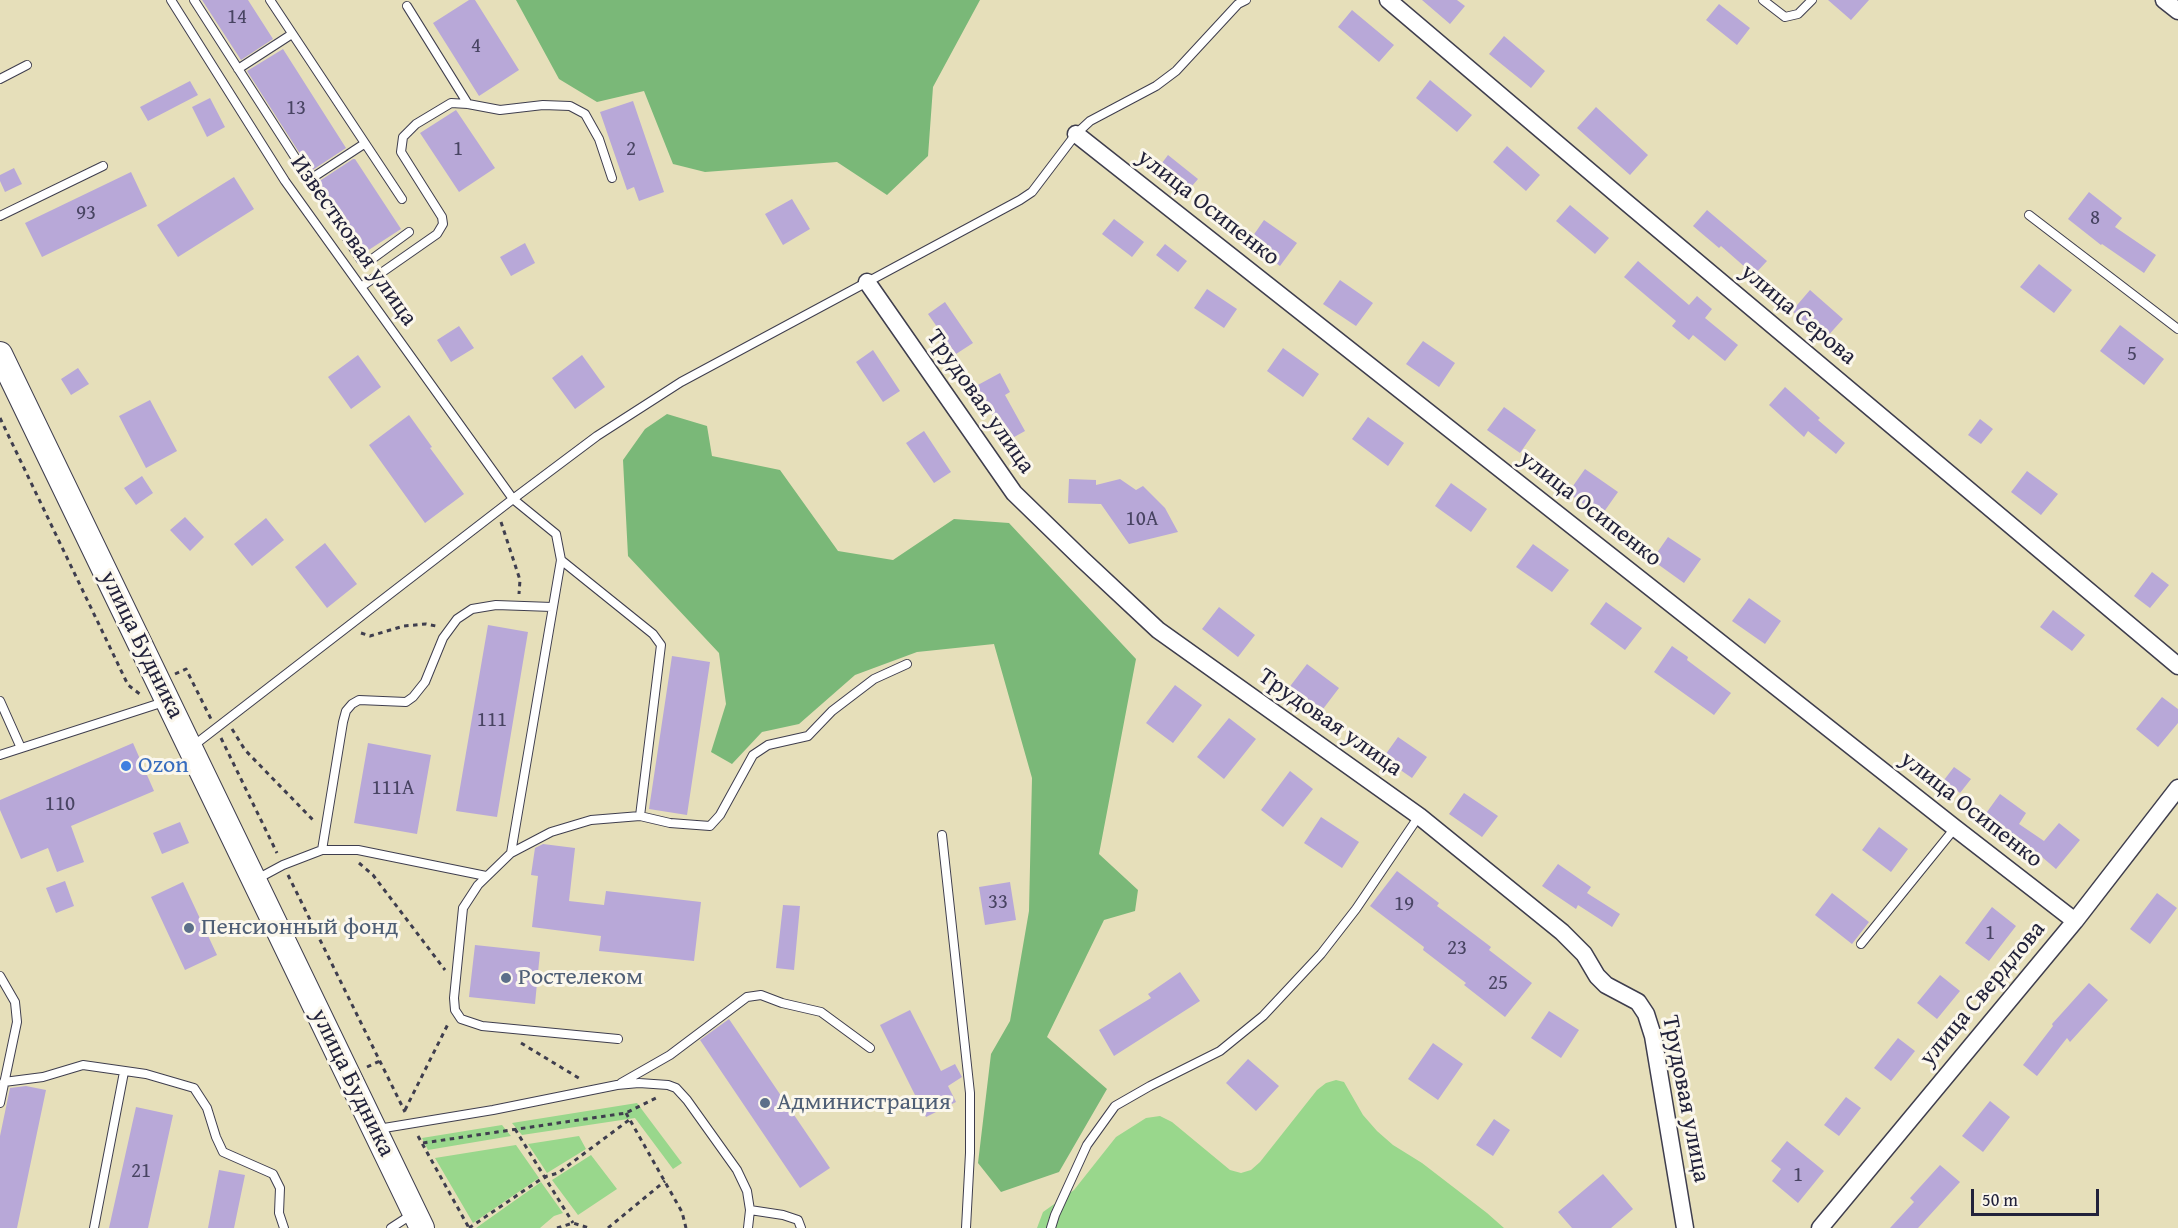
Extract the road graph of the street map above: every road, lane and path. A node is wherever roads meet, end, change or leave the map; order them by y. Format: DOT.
graph roads {
  1 [pos="171,0"];
  2 [pos="194,0"];
  3 [pos="270,0"];
  4 [pos="1246,0"];
  5 [pos="1388,0"];
  6 [pos="1763,0"];
  7 [pos="1812,0"];
  8 [pos="2164,0"];
  9 [pos="407,6"];
  10 [pos="2178,11"];
  11 [pos="292,34"];
  12 [pos="27,65"];
  13 [pos="238,69"];
  14 [pos="0,79"];
  15 [pos="468,104"];
  16 [pos="1076,134"];
  17 [pos="364,144"];
  18 [pos="103,166"];
  19 [pos="612,178"];
  20 [pos="309,180"];
  21 [pos="402,200"];
  22 [pos="2029,215"];
  23 [pos="0,216"];
  24 [pos="409,232"];
  25 [pos="867,282"];
  26 [pos="361,287"];
  27 [pos="2178,329"];
  28 [pos="0,354"];
  29 [pos="513,499"];
  30 [pos="498,510"];
  31 [pos="561,560"];
  32 [pos="518,605"];
  33 [pos="552,607"];
  34 [pos="450,628"];
  35 [pos="344,629"];
  36 [pos="907,664"];
  37 [pos="2178,666"];
  38 [pos="0,701"];
  39 [pos="168,701"];
  40 [pos="216,728"];
  41 [pos="21,748"];
  42 [pos="190,748"];
  43 [pos="0,755"];
  44 [pos="2178,788"];
  45 [pos="640,816"];
  46 [pos="1419,816"];
  47 [pos="1955,828"];
  48 [pos="942,835"];
  49 [pos="322,850"];
  50 [pos="511,853"];
  51 [pos="283,865"];
  52 [pos="486,876"];
  53 [pos="254,880"];
  54 [pos="2075,921"];
  55 [pos="1861,944"];
  56 [pos="0,976"];
  57 [pos="455,1010"];
  58 [pos="496,1028"];
  59 [pos="618,1039"];
  60 [pos="870,1048"];
  61 [pos="124,1072"];
  62 [pos="4,1082"];
  63 [pos="617,1086"];
  64 [pos="676,1088"];
  65 [pos="598,1089"];
  66 [pos="0,1103"];
  67 [pos="404,1111"];
  68 [pos="627,1113"];
  69 [pos="629,1120"];
  70 [pos="411,1124"];
  71 [pos="515,1129"];
  72 [pos="375,1130"];
  73 [pos="423,1143"];
  74 [pos="544,1177"];
  75 [pos="665,1181"];
  76 [pos="750,1210"];
  77 [pos="418,1220"];
  78 [pos="573,1223"];
  79 [pos="94,1228"];
  80 [pos="284,1228"];
  81 [pos="391,1228"];
  82 [pos="469,1228"];
  83 [pos="557,1228"];
  84 [pos="589,1228"];
  85 [pos="608,1228"];
  86 [pos="686,1228"];
  87 [pos="748,1228"];
  88 [pos="801,1228"];
  89 [pos="966,1228"];
  90 [pos="1051,1228"];
  91 [pos="1686,1228"];
  92 [pos="1820,1228"];
  1 -- 26 [label="lane, Известковая улица"];
  2 -- 13 [label="lane"];
  3 -- 11 [label="lane"];
  4 -- 16 [label="lane"];
  5 -- 37 [label="street, улица Серова"];
  6 -- 7 [label="lane"];
  8 -- 10 [label="street"];
  9 -- 15 [label="lane"];
  11 -- 13 [label="lane"];
  11 -- 17 [label="lane"];
  12 -- 14 [label="lane"];
  13 -- 20 [label="lane"];
  15 -- 19 [label="lane"];
  15 -- 26 [label="lane"];
  16 -- 25 [label="lane"];
  16 -- 47 [label="street, улица Осипенко"];
  17 -- 20 [label="lane"];
  17 -- 21 [label="lane"];
  18 -- 23 [label="lane"];
  20 -- 24 [label="lane"];
  22 -- 27 [label="lane"];
  25 -- 29 [label="lane"];
  25 -- 46 [label="street, Трудовая улица"];
  26 -- 29 [label="lane, Известковая улица"];
  28 -- 39 [label="main road, улица Будника"];
  29 -- 30 [label="lane"];
  29 -- 31 [label="lane, Известковая улица"];
  30 -- 32 [label="path"];
  30 -- 35 [label="lane"];
  31 -- 33 [label="lane"];
  31 -- 45 [label="lane"];
  32 -- 33 [label="lane"];
  32 -- 34 [label="lane"];
  33 -- 50 [label="lane"];
  34 -- 35 [label="path"];
  34 -- 49 [label="lane"];
  35 -- 40 [label="lane"];
  36 -- 45 [label="lane"];
  38 -- 41 [label="lane"];
  39 -- 41 [label="lane"];
  39 -- 42 [label="main road, улица Будника"];
  40 -- 42 [label="lane"];
  40 -- 51 [label="path"];
  41 -- 43 [label="lane"];
  42 -- 53 [label="main road, улица Будника"];
  44 -- 54 [label="street, улица Свердлова"];
  45 -- 50 [label="lane"];
  46 -- 90 [label="lane"];
  46 -- 91 [label="street, Трудовая улица"];
  47 -- 54 [label="street, улица Осипенко"];
  47 -- 55 [label="lane"];
  48 -- 89 [label="lane"];
  49 -- 51 [label="lane"];
  49 -- 52 [label="lane"];
  50 -- 52 [label="lane"];
  51 -- 53 [label="lane"];
  51 -- 67 [label="path"];
  52 -- 57 [label="lane"];
  53 -- 72 [label="main road, улица Будника"];
  54 -- 92 [label="street, улица Свердлова"];
  56 -- 62 [label="lane"];
  57 -- 58 [label="lane"];
  57 -- 67 [label="path"];
  58 -- 59 [label="lane"];
  58 -- 65 [label="path"];
  60 -- 63 [label="lane"];
  61 -- 62 [label="lane"];
  61 -- 79 [label="lane"];
  61 -- 80 [label="lane"];
  62 -- 66 [label="lane"];
  63 -- 64 [label="lane"];
  63 -- 65 [label="lane"];
  64 -- 68 [label="path"];
  64 -- 76 [label="lane"];
  65 -- 70 [label="lane"];
  67 -- 70 [label="path"];
  68 -- 69 [label="path"];
  68 -- 71 [label="path"];
  69 -- 74 [label="path"];
  69 -- 75 [label="path"];
  70 -- 72 [label="lane"];
  70 -- 73 [label="path"];
  71 -- 73 [label="path"];
  71 -- 74 [label="path"];
  72 -- 77 [label="main road, улица Будника"];
  73 -- 82 [label="path"];
  74 -- 78 [label="path"];
  74 -- 82 [label="path"];
  75 -- 85 [label="path"];
  75 -- 86 [label="path"];
  76 -- 87 [label="lane"];
  76 -- 88 [label="lane"];
  77 -- 81 [label="lane"];
  78 -- 83 [label="path"];
  78 -- 84 [label="path"];
}
